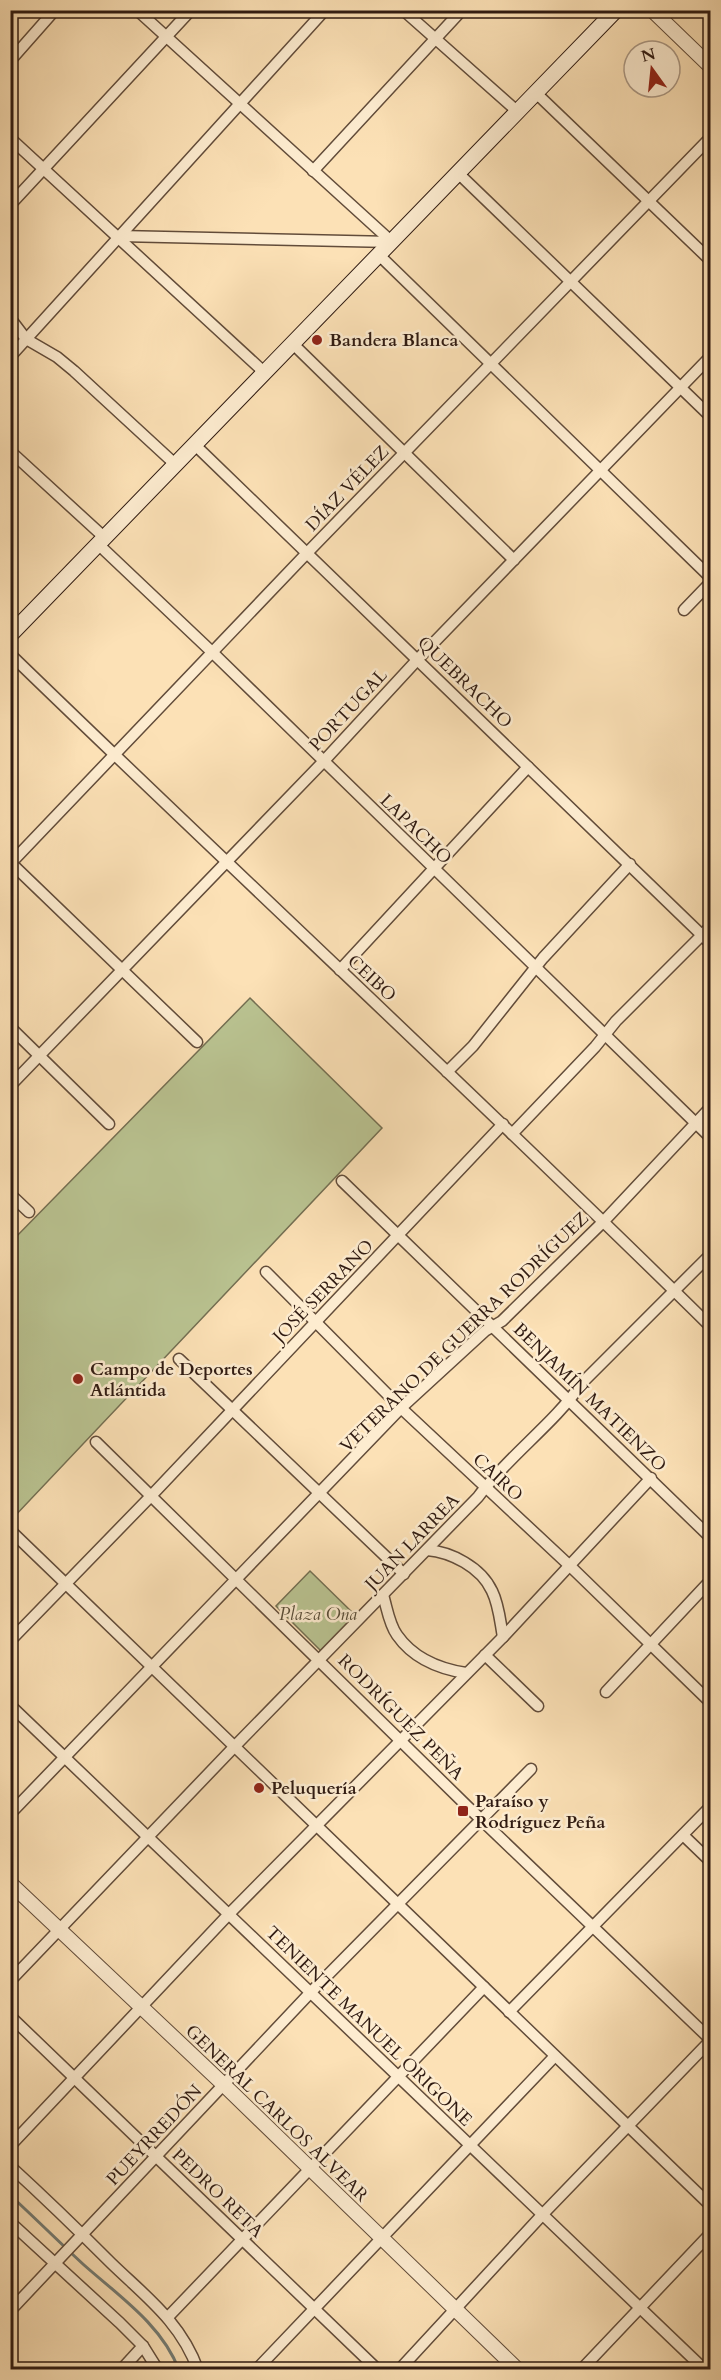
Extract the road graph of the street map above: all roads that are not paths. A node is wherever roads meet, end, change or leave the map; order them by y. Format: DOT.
graph roads {
  1 [pos="55,10"];
  2 [pos="137,10"];
  3 [pos="191,10"];
  4 [pos="325,10"];
  5 [pos="403,10"];
  6 [pos="462,10"];
  7 [pos="616,10"];
  8 [pos="652,10"];
  9 [pos="167,37"];
  10 [pos="436,40"];
  11 [pos="10,61"];
  12 [pos="711,66"];
  13 [pos="536,93"];
  14 [pos="238,104"];
  15 [pos="518,112"];
  16 [pos="10,138"];
  17 [pos="711,138"];
  18 [pos="43,168"];
  19 [pos="313,171"];
  20 [pos="458,173"];
  21 [pos="649,202"];
  22 [pos="10,205"];
  23 [pos="119,236"];
  24 [pos="392,242"];
  25 [pos="379,255"];
  26 [pos="711,260"];
  27 [pos="569,282"];
  28 [pos="10,318"];
  29 [pos="26,339"];
  30 [pos="293,344"];
  31 [pos="10,357"];
  32 [pos="711,357"];
  33 [pos="491,364"];
  34 [pos="265,373"];
  35 [pos="681,388"];
  36 [pos="711,416"];
  37 [pos="195,446"];
  38 [pos="10,451"];
  39 [pos="404,453"];
  40 [pos="176,465"];
  41 [pos="599,470"];
  42 [pos="102,542"];
  43 [pos="307,553"];
  44 [pos="514,560"];
  45 [pos="711,577"];
  46 [pos="711,583"];
  47 [pos="684,610"];
  48 [pos="12,632"];
  49 [pos="213,653"];
  50 [pos="10,654"];
  51 [pos="418,659"];
  52 [pos="114,755"];
  53 [pos="323,762"];
  54 [pos="528,766"];
  55 [pos="225,861"];
  56 [pos="11,863"];
  57 [pos="630,864"];
  58 [pos="433,868"];
  59 [pos="711,927"];
  60 [pos="706,939"];
  61 [pos="536,967"];
  62 [pos="122,969"];
  63 [pos="340,970"];
  64 [pos="10,1027"];
  65 [pos="606,1034"];
  66 [pos="197,1042"];
  67 [pos="39,1056"];
  68 [pos="447,1072"];
  69 [pos="10,1086"];
  70 [pos="711,1108"];
  71 [pos="696,1123"];
  72 [pos="109,1124"];
  73 [pos="503,1124"];
  74 [pos="512,1134"];
  75 [pos="711,1137"];
  76 [pos="342,1181"];
  77 [pos="10,1194"];
  78 [pos="29,1212"];
  79 [pos="604,1221"];
  80 [pos="398,1236"];
  81 [pos="711,1255"];
  82 [pos="266,1272"];
  83 [pos="674,1290"];
  84 [pos="315,1322"];
  85 [pos="711,1326"];
  86 [pos="493,1327"];
  87 [pos="179,1359"];
  88 [pos="570,1400"];
  89 [pos="402,1408"];
  90 [pos="233,1410"];
  91 [pos="96,1442"];
  92 [pos="651,1478"];
  93 [pos="485,1487"];
  94 [pos="320,1494"];
  95 [pos="151,1496"];
  96 [pos="10,1530"];
  97 [pos="711,1537"];
  98 [pos="427,1550"];
  99 [pos="570,1566"];
  100 [pos="404,1574"];
  101 [pos="237,1579"];
  102 [pos="711,1581"];
  103 [pos="66,1583"];
  104 [pos="383,1595"];
  105 [pos="503,1637"];
  106 [pos="10,1641"];
  107 [pos="650,1644"];
  108 [pos="484,1655"];
  109 [pos="320,1659"];
  110 [pos="152,1667"];
  111 [pos="466,1673"];
  112 [pos="606,1692"];
  113 [pos="711,1702"];
  114 [pos="10,1706"];
  115 [pos="538,1706"];
  116 [pos="402,1740"];
  117 [pos="236,1745"];
  118 [pos="64,1758"];
  119 [pos="531,1769"];
  120 [pos="711,1807"];
  121 [pos="10,1814"];
  122 [pos="482,1820"];
  123 [pos="315,1825"];
  124 [pos="683,1835"];
  125 [pos="147,1838"];
  126 [pos="711,1861"];
  127 [pos="10,1884"];
  128 [pos="397,1903"];
  129 [pos="229,1914"];
  130 [pos="593,1927"];
  131 [pos="59,1929"];
  132 [pos="10,1981"];
  133 [pos="484,1987"];
  134 [pos="310,1993"];
  135 [pos="141,2008"];
  136 [pos="509,2012"];
  137 [pos="10,2016"];
  138 [pos="711,2040"];
  139 [pos="555,2056"];
  140 [pos="398,2076"];
  141 [pos="75,2079"];
  142 [pos="224,2085"];
  143 [pos="628,2126"];
  144 [pos="10,2146"];
  145 [pos="470,2146"];
  146 [pos="156,2157"];
  147 [pos="10,2166"];
  148 [pos="310,2169"];
  149 [pos="711,2205"];
  150 [pos="543,2214"];
  151 [pos="10,2222"];
  152 [pos="711,2234"];
  153 [pos="80,2237"];
  154 [pos="243,2239"];
  155 [pos="382,2239"];
  156 [pos="57,2261"];
  157 [pos="315,2308"];
  158 [pos="455,2308"];
  159 [pos="640,2308"];
  160 [pos="10,2312"];
  161 [pos="168,2317"];
  162 [pos="143,2346"];
  163 [pos="121,2370"];
  164 [pos="158,2370"];
  165 [pos="198,2370"];
  166 [pos="256,2370"];
  167 [pos="378,2370"];
  168 [pos="399,2370"];
  169 [pos="518,2370"];
  170 [pos="581,2370"];
  171 [pos="705,2370"];
  1 -- 11 [label="street"];
  2 -- 9 [label="street"];
  3 -- 9 [label="street"];
  4 -- 14 [label="street"];
  5 -- 10 [label="street"];
  6 -- 10 [label="street"];
  7 -- 13 [label="main road"];
  8 -- 12 [label="street"];
  9 -- 14 [label="street"];
  9 -- 18 [label="street"];
  10 -- 15 [label="street"];
  10 -- 19 [label="street"];
  13 -- 15 [label="main road"];
  13 -- 21 [label="street"];
  14 -- 19 [label="street"];
  14 -- 23 [label="street"];
  15 -- 20 [label="main road"];
  16 -- 18 [label="street"];
  17 -- 21 [label="street, DÍAZ VÉLEZ"];
  18 -- 22 [label="street"];
  18 -- 23 [label="street"];
  19 -- 24 [label="street"];
  20 -- 24 [label="main road"];
  20 -- 27 [label="street"];
  21 -- 26 [label="street"];
  21 -- 27 [label="street, DÍAZ VÉLEZ"];
  23 -- 24 [label="street"];
  23 -- 29 [label="street"];
  23 -- 34 [label="street"];
  24 -- 25 [label="main road"];
  25 -- 30 [label="main road"];
  25 -- 33 [label="street"];
  27 -- 33 [label="street, DÍAZ VÉLEZ"];
  27 -- 35 [label="street"];
  28 -- 29 [label="street"];
  29 -- 31 [label="street"];
  29 -- 40 [label="street"];
  30 -- 34 [label="main road"];
  30 -- 39 [label="street"];
  32 -- 35 [label="street, PORTUGAL"];
  33 -- 39 [label="street, DÍAZ VÉLEZ"];
  33 -- 41 [label="street"];
  34 -- 37 [label="main road"];
  35 -- 36 [label="street"];
  35 -- 41 [label="street, PORTUGAL"];
  37 -- 40 [label="main road"];
  37 -- 43 [label="street, QUEBRACHO"];
  38 -- 42 [label="street, LAPACHO"];
  39 -- 43 [label="street, DÍAZ VÉLEZ"];
  39 -- 44 [label="street"];
  40 -- 42 [label="main road"];
  41 -- 44 [label="street, PORTUGAL"];
  41 -- 45 [label="street"];
  42 -- 48 [label="main road"];
  42 -- 49 [label="street, LAPACHO"];
  43 -- 49 [label="street, DÍAZ VÉLEZ"];
  43 -- 51 [label="street, QUEBRACHO"];
  44 -- 51 [label="street, PORTUGAL"];
  46 -- 47 [label="street"];
  49 -- 52 [label="street, DÍAZ VÉLEZ"];
  49 -- 53 [label="street, LAPACHO"];
  50 -- 52 [label="street, CEIBO"];
  51 -- 53 [label="street, PORTUGAL"];
  51 -- 54 [label="street, QUEBRACHO"];
  52 -- 55 [label="street, CEIBO"];
  52 -- 56 [label="street, DÍAZ VÉLEZ"];
  53 -- 55 [label="street, PORTUGAL"];
  53 -- 58 [label="street, LAPACHO"];
  54 -- 57 [label="street, QUEBRACHO"];
  54 -- 58 [label="street"];
  55 -- 62 [label="street, PORTUGAL"];
  55 -- 63 [label="street, CEIBO"];
  56 -- 62 [label="street"];
  57 -- 60 [label="street, QUEBRACHO"];
  57 -- 61 [label="street"];
  58 -- 61 [label="street, LAPACHO"];
  58 -- 63 [label="street"];
  59 -- 60 [label="street"];
  60 -- 65 [label="street"];
  61 -- 65 [label="street, LAPACHO"];
  61 -- 68 [label="street"];
  62 -- 66 [label="street"];
  62 -- 67 [label="street, PORTUGAL"];
  63 -- 68 [label="street, CEIBO"];
  64 -- 67 [label="street"];
  65 -- 71 [label="street, LAPACHO"];
  65 -- 74 [label="street"];
  67 -- 69 [label="street, PORTUGAL"];
  67 -- 72 [label="street"];
  68 -- 73 [label="street, CEIBO"];
  70 -- 71 [label="street, VETERANO DE GUERRA RODRÍGUEZ"];
  71 -- 75 [label="street, LAPACHO"];
  71 -- 79 [label="street, VETERANO DE GUERRA RODRÍGUEZ"];
  73 -- 74 [label="street, CEIBO"];
  73 -- 80 [label="street, JOSÉ SERRANO"];
  74 -- 79 [label="street, CEIBO"];
  76 -- 80 [label="street, BENJAMÍN MATIENZO"];
  77 -- 78 [label="street"];
  79 -- 83 [label="street, CEIBO"];
  79 -- 86 [label="street, VETERANO DE GUERRA RODRÍGUEZ"];
  80 -- 84 [label="street, JOSÉ SERRANO"];
  80 -- 86 [label="street, BENJAMÍN MATIENZO"];
  81 -- 83 [label="street, JUAN LARREA"];
  82 -- 84 [label="street, CAIRO"];
  83 -- 85 [label="street, CEIBO"];
  83 -- 88 [label="street, JUAN LARREA"];
  84 -- 89 [label="street, CAIRO"];
  84 -- 90 [label="street, JOSÉ SERRANO"];
  86 -- 88 [label="street, BENJAMÍN MATIENZO"];
  86 -- 89 [label="street, VETERANO DE GUERRA RODRÍGUEZ"];
  87 -- 90 [label="street"];
  88 -- 92 [label="street, BENJAMÍN MATIENZO"];
  88 -- 93 [label="street, JUAN LARREA"];
  89 -- 93 [label="street, CAIRO"];
  89 -- 94 [label="street, VETERANO DE GUERRA RODRÍGUEZ"];
  90 -- 94 [label="street"];
  90 -- 95 [label="street, JOSÉ SERRANO"];
  91 -- 95 [label="street, RODRÍGUEZ PEÑA"];
  92 -- 97 [label="street, BENJAMÍN MATIENZO"];
  92 -- 99 [label="street"];
  93 -- 98 [label="street, JUAN LARREA"];
  93 -- 99 [label="street, CAIRO"];
  94 -- 100 [label="street"];
  94 -- 101 [label="street, VETERANO DE GUERRA RODRÍGUEZ"];
  95 -- 101 [label="street, RODRÍGUEZ PEÑA"];
  95 -- 103 [label="street, JOSÉ SERRANO"];
  96 -- 103 [label="street"];
  98 -- 100 [label="street, JUAN LARREA"];
  98 -- 105 [label="street"];
  99 -- 105 [label="street"];
  99 -- 107 [label="street, CAIRO"];
  100 -- 104 [label="street, JUAN LARREA"];
  101 -- 109 [label="street, RODRÍGUEZ PEÑA"];
  101 -- 110 [label="street, VETERANO DE GUERRA RODRÍGUEZ"];
  102 -- 107 [label="street"];
  103 -- 106 [label="street, JOSÉ SERRANO"];
  103 -- 110 [label="street"];
  104 -- 109 [label="street, JUAN LARREA"];
  104 -- 111 [label="street"];
  105 -- 108 [label="street"];
  107 -- 112 [label="street"];
  107 -- 113 [label="street, CAIRO"];
  108 -- 111 [label="street"];
  108 -- 115 [label="street"];
  109 -- 116 [label="street, RODRÍGUEZ PEÑA"];
  109 -- 117 [label="street, JUAN LARREA"];
  110 -- 117 [label="street"];
  110 -- 118 [label="street, VETERANO DE GUERRA RODRÍGUEZ"];
  111 -- 116 [label="street"];
  114 -- 118 [label="street, TENIENTE MANUEL ORIGONE"];
  116 -- 122 [label="street, RODRÍGUEZ PEÑA"];
  116 -- 123 [label="street"];
  117 -- 123 [label="street"];
  117 -- 125 [label="street, JUAN LARREA"];
  118 -- 121 [label="street, VETERANO DE GUERRA RODRÍGUEZ"];
  118 -- 125 [label="street, TENIENTE MANUEL ORIGONE"];
  119 -- 122 [label="street, PUEYRREDÓN"];
  120 -- 124 [label="street"];
  122 -- 128 [label="street, PUEYRREDÓN"];
  122 -- 130 [label="street, RODRÍGUEZ PEÑA"];
  123 -- 128 [label="street"];
  123 -- 129 [label="street"];
  124 -- 126 [label="street"];
  124 -- 130 [label="street"];
  125 -- 129 [label="street, TENIENTE MANUEL ORIGONE"];
  125 -- 131 [label="street, JUAN LARREA"];
  127 -- 131 [label="street, GENERAL CARLOS ALVEAR"];
  128 -- 133 [label="street"];
  128 -- 134 [label="street, PUEYRREDÓN"];
  129 -- 134 [label="street, TENIENTE MANUEL ORIGONE"];
  129 -- 135 [label="street"];
  130 -- 136 [label="street"];
  130 -- 138 [label="street, RODRÍGUEZ PEÑA"];
  131 -- 132 [label="street, JUAN LARREA"];
  131 -- 135 [label="street, GENERAL CARLOS ALVEAR"];
  133 -- 136 [label="street"];
  133 -- 140 [label="street"];
  134 -- 140 [label="street, TENIENTE MANUEL ORIGONE"];
  134 -- 142 [label="street, PUEYRREDÓN"];
  135 -- 141 [label="street"];
  135 -- 142 [label="street, GENERAL CARLOS ALVEAR"];
  136 -- 139 [label="street"];
  137 -- 141 [label="street, PEDRO RETA"];
  138 -- 143 [label="street"];
  139 -- 143 [label="street"];
  139 -- 145 [label="street"];
  140 -- 145 [label="street, TENIENTE MANUEL ORIGONE"];
  140 -- 148 [label="street"];
  141 -- 144 [label="street"];
  141 -- 146 [label="street, PEDRO RETA"];
  142 -- 146 [label="street, PUEYRREDÓN"];
  142 -- 148 [label="street, GENERAL CARLOS ALVEAR"];
  143 -- 149 [label="street"];
  143 -- 150 [label="street"];
  145 -- 150 [label="street, TENIENTE MANUEL ORIGONE"];
  145 -- 155 [label="street"];
  146 -- 153 [label="street, PUEYRREDÓN"];
  146 -- 154 [label="street, PEDRO RETA"];
  147 -- 153 [label="street"];
  148 -- 154 [label="street"];
  148 -- 155 [label="street, GENERAL CARLOS ALVEAR"];
  150 -- 158 [label="street"];
  150 -- 159 [label="street, TENIENTE MANUEL ORIGONE"];
  151 -- 156 [label="street"];
  152 -- 159 [label="street"];
  153 -- 156 [label="street, PUEYRREDÓN"];
  153 -- 161 [label="street"];
  154 -- 157 [label="street, PEDRO RETA"];
  154 -- 161 [label="street"];
  155 -- 157 [label="street"];
  155 -- 158 [label="street, GENERAL CARLOS ALVEAR"];
  156 -- 160 [label="street, PUEYRREDÓN"];
  156 -- 162 [label="street"];
  157 -- 166 [label="street"];
  157 -- 167 [label="street, PEDRO RETA"];
  158 -- 168 [label="street"];
  158 -- 169 [label="street, GENERAL CARLOS ALVEAR"];
  159 -- 170 [label="street"];
  159 -- 171 [label="street, TENIENTE MANUEL ORIGONE"];
  161 -- 165 [label="street"];
  162 -- 163 [label="street"];
  162 -- 164 [label="street"];
}
